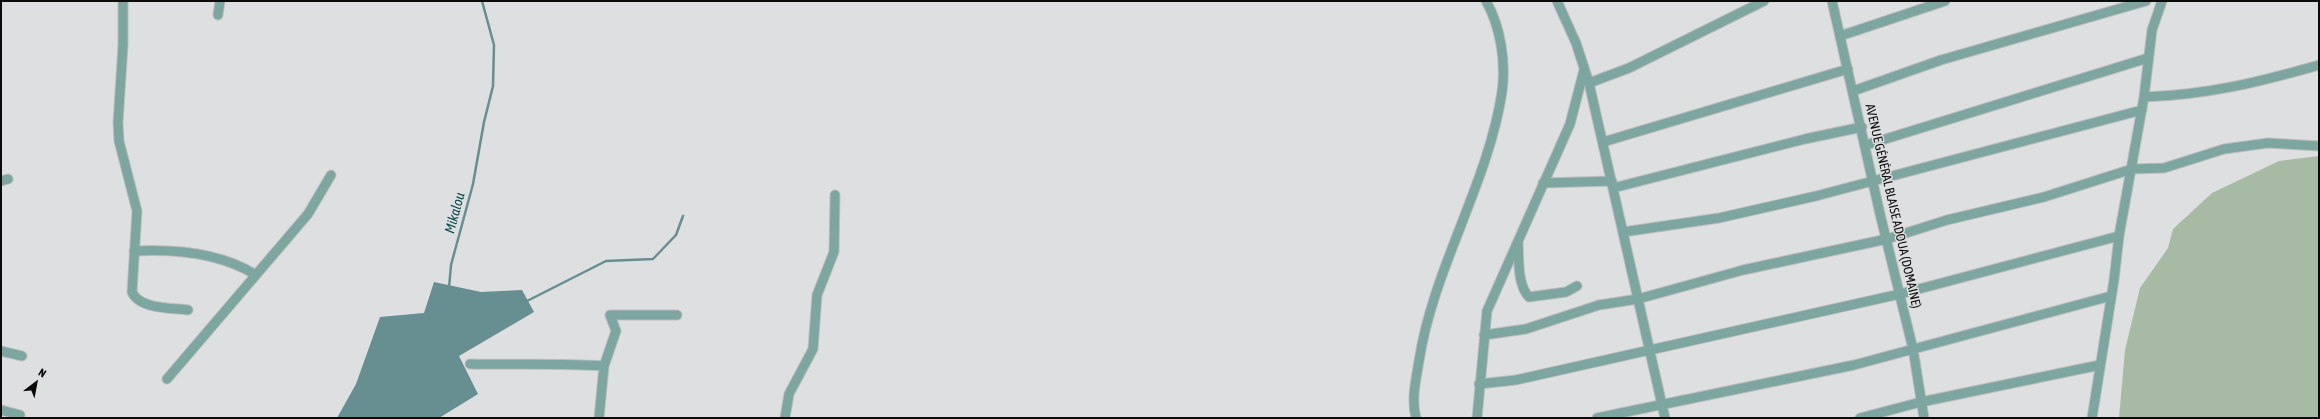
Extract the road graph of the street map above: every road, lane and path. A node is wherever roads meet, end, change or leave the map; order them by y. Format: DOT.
graph roads {
  1 [pos="123,1"];
  2 [pos="220,1"];
  3 [pos="1486,1"];
  4 [pos="1556,1"];
  5 [pos="1764,1"];
  6 [pos="1832,1"];
  7 [pos="1946,1"];
  8 [pos="2146,1"];
  9 [pos="2162,1"];
  10 [pos="218,14"];
  11 [pos="1840,36"];
  12 [pos="2148,58"];
  13 [pos="2319,65"];
  14 [pos="1584,68"];
  15 [pos="1848,69"];
  16 [pos="1589,83"];
  17 [pos="1853,91"];
  18 [pos="2144,97"];
  19 [pos="2142,110"];
  20 [pos="1862,127"];
  21 [pos="1603,142"];
  22 [pos="1866,145"];
  23 [pos="2319,146"];
  24 [pos="2132,169"];
  25 [pos="331,175"];
  26 [pos="1874,180"];
  27 [pos="1543,183"];
  28 [pos="1612,185"];
  29 [pos="835,195"];
  30 [pos="1623,232"];
  31 [pos="2119,236"];
  32 [pos="1518,240"];
  33 [pos="1887,240"];
  34 [pos="134,251"];
  35 [pos="256,275"];
  36 [pos="1577,286"];
  37 [pos="1900,294"];
  38 [pos="2111,296"];
  39 [pos="1638,299"];
  40 [pos="188,310"];
  41 [pos="677,315"];
  42 [pos="1484,335"];
  43 [pos="1913,349"];
  44 [pos="1,351"];
  45 [pos="1649,351"];
  46 [pos="22,356"];
  47 [pos="470,364"];
  48 [pos="2100,365"];
  49 [pos="604,366"];
  50 [pos="167,379"];
  51 [pos="1479,384"];
  52 [pos="1921,402"];
  53 [pos="1662,405"];
  54 [pos="1,410"];
  55 [pos="20,415"];
  56 [pos="599,418"];
  57 [pos="785,418"];
  58 [pos="1416,418"];
  59 [pos="1477,418"];
  60 [pos="1597,418"];
  61 [pos="1665,418"];
  62 [pos="1860,418"];
  63 [pos="1924,418"];
  64 [pos="2092,418"];
  1 -- 34 [label="street"];
  2 -- 10 [label="street"];
  3 -- 58 [label="street"];
  4 -- 14 [label="street"];
  5 -- 16 [label="street"];
  6 -- 11 [label="street, AVENUE GÉNÉRAL BLAISE ADOUA (DOMAINE)"];
  7 -- 11 [label="street"];
  8 -- 17 [label="street"];
  9 -- 12 [label="street"];
  11 -- 15 [label="street, AVENUE GÉNÉRAL BLAISE ADOUA (DOMAINE)"];
  12 -- 18 [label="street"];
  12 -- 22 [label="street"];
  13 -- 18 [label="street"];
  14 -- 16 [label="street"];
  14 -- 27 [label="street"];
  15 -- 17 [label="street, AVENUE GÉNÉRAL BLAISE ADOUA (DOMAINE)"];
  15 -- 21 [label="street"];
  16 -- 21 [label="street"];
  17 -- 20 [label="street, AVENUE GÉNÉRAL BLAISE ADOUA (DOMAINE)"];
  18 -- 19 [label="street"];
  19 -- 24 [label="street"];
  19 -- 26 [label="street"];
  20 -- 22 [label="street, AVENUE GÉNÉRAL BLAISE ADOUA (DOMAINE)"];
  20 -- 28 [label="street"];
  21 -- 28 [label="street"];
  22 -- 26 [label="street, AVENUE GÉNÉRAL BLAISE ADOUA (DOMAINE)"];
  23 -- 24 [label="street"];
  24 -- 31 [label="street"];
  24 -- 33 [label="street"];
  25 -- 35 [label="street"];
  26 -- 30 [label="street"];
  26 -- 33 [label="street, AVENUE GÉNÉRAL BLAISE ADOUA (DOMAINE)"];
  27 -- 28 [label="street"];
  27 -- 32 [label="street"];
  28 -- 30 [label="street"];
  29 -- 57 [label="street"];
  30 -- 39 [label="street"];
  31 -- 37 [label="street"];
  31 -- 38 [label="street"];
  32 -- 36 [label="street"];
  32 -- 42 [label="street"];
  33 -- 37 [label="street, AVENUE GÉNÉRAL BLAISE ADOUA (DOMAINE)"];
  33 -- 39 [label="street"];
  34 -- 35 [label="street"];
  34 -- 40 [label="street"];
  35 -- 50 [label="street"];
  37 -- 43 [label="street, AVENUE GÉNÉRAL BLAISE ADOUA (DOMAINE)"];
  37 -- 45 [label="street"];
  38 -- 43 [label="street"];
  38 -- 48 [label="street"];
  39 -- 42 [label="street"];
  39 -- 45 [label="street"];
  41 -- 49 [label="street"];
  42 -- 51 [label="street"];
  43 -- 52 [label="street, AVENUE GÉNÉRAL BLAISE ADOUA (DOMAINE)"];
  43 -- 53 [label="street"];
  44 -- 46 [label="street"];
  45 -- 51 [label="street"];
  45 -- 53 [label="street"];
  47 -- 49 [label="street"];
  48 -- 52 [label="street"];
  48 -- 64 [label="street"];
  49 -- 56 [label="street"];
  51 -- 59 [label="street"];
  52 -- 62 [label="street"];
  52 -- 63 [label="street, AVENUE GÉNÉRAL BLAISE ADOUA (DOMAINE)"];
  53 -- 60 [label="street"];
  53 -- 61 [label="street"];
  54 -- 55 [label="street"];
}
